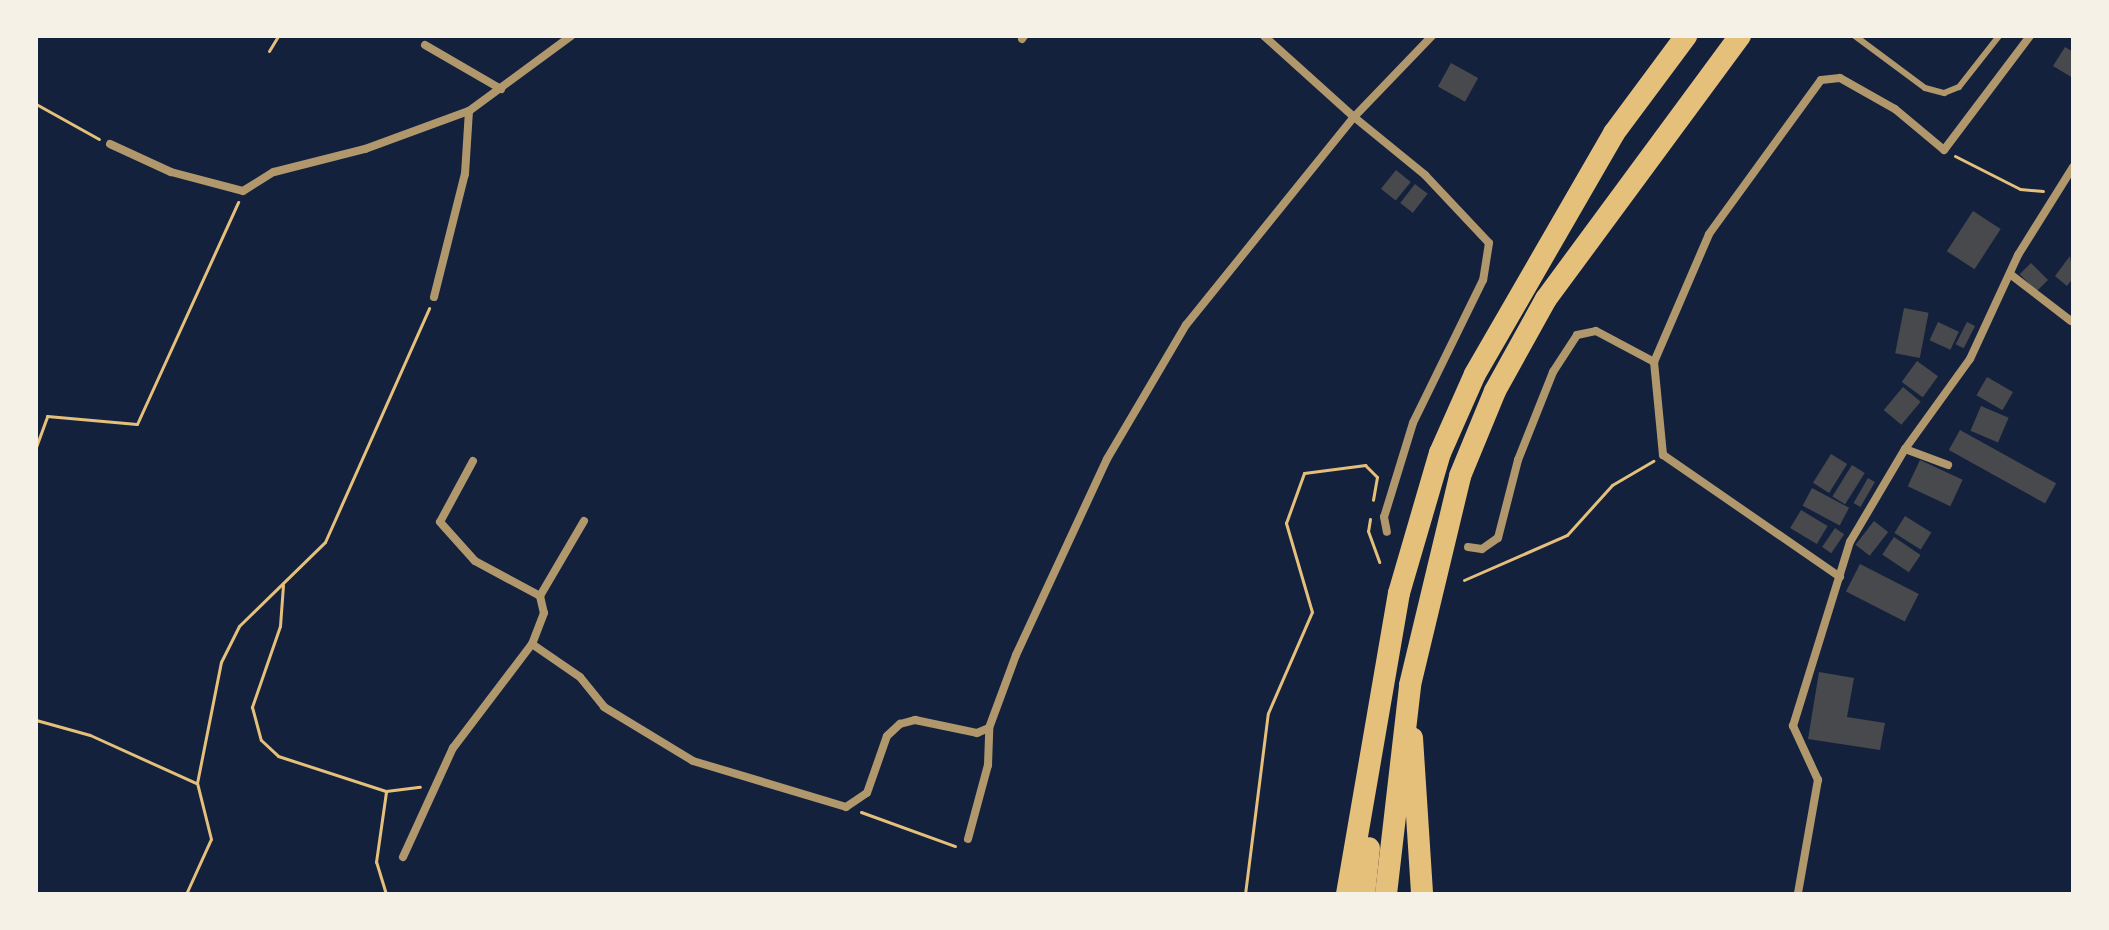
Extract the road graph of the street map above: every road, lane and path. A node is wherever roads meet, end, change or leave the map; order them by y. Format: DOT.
graph roads {
  1 [pos="278,36"];
  2 [pos="571,36"];
  3 [pos="1264,36"];
  4 [pos="1432,36"];
  5 [pos="1686,36"];
  6 [pos="1740,36"];
  7 [pos="1855,36"];
  8 [pos="1999,36"];
  9 [pos="2030,36"];
  10 [pos="1274,40"];
  11 [pos="425,45"];
  12 [pos="269,51"];
  13 [pos="501,89"];
  14 [pos="36,104"];
  15 [pos="469,111"];
  16 [pos="1354,117"];
  17 [pos="110,144"];
  18 [pos="1944,150"];
  19 [pos="2073,167"];
  20 [pos="243,191"];
  21 [pos="2055,192"];
  22 [pos="2010,274"];
  23 [pos="434,297"];
  24 [pos="2071,321"];
  25 [pos="1654,362"];
  26 [pos="36,447"];
  27 [pos="1905,449"];
  28 [pos="1663,455"];
  29 [pos="473,461"];
  30 [pos="1948,465"];
  31 [pos="584,521"];
  32 [pos="1387,532"];
  33 [pos="1468,547"];
  34 [pos="1379,562"];
  35 [pos="1840,577"];
  36 [pos="1464,580"];
  37 [pos="283,585"];
  38 [pos="540,596"];
  39 [pos="532,644"];
  40 [pos="1410,685"];
  41 [pos="36,720"];
  42 [pos="1380,723"];
  43 [pos="989,728"];
  44 [pos="197,783"];
  45 [pos="432,786"];
  46 [pos="386,791"];
  47 [pos="846,807"];
  48 [pos="968,839"];
  49 [pos="403,857"];
  50 [pos="1798,893"];
  51 [pos="186,894"];
  52 [pos="386,894"];
  53 [pos="1245,894"];
  54 [pos="1347,894"];
  55 [pos="1364,894"];
  56 [pos="1386,894"];
  57 [pos="1422,894"];
  1 -- 12 [label="path"];
  2 -- 13 [label="street"];
  3 -- 10 [label="street"];
  4 -- 16 [label="street"];
  5 -- 42 [label="highway"];
  6 -- 40 [label="highway"];
  7 -- 8 [label="lane"];
  9 -- 18 [label="street"];
  10 -- 16 [label="street"];
  11 -- 13 [label="street"];
  13 -- 15 [label="street"];
  14 -- 17 [label="path"];
  15 -- 20 [label="street"];
  15 -- 23 [label="street"];
  16 -- 32 [label="street"];
  16 -- 43 [label="street"];
  17 -- 20 [label="street"];
  18 -- 21 [label="path"];
  18 -- 25 [label="street"];
  19 -- 21 [label="street"];
  20 -- 26 [label="path"];
  21 -- 22 [label="street"];
  22 -- 24 [label="street"];
  22 -- 27 [label="street"];
  23 -- 37 [label="path"];
  25 -- 28 [label="street"];
  25 -- 33 [label="street"];
  27 -- 30 [label="street"];
  27 -- 35 [label="street"];
  28 -- 35 [label="street"];
  28 -- 36 [label="path"];
  29 -- 38 [label="street"];
  31 -- 38 [label="street"];
  34 -- 53 [label="path"];
  35 -- 50 [label="street"];
  37 -- 44 [label="path"];
  37 -- 46 [label="path"];
  38 -- 39 [label="street"];
  39 -- 45 [label="street"];
  39 -- 47 [label="street"];
  40 -- 56 [label="highway"];
  40 -- 57 [label="highway"];
  41 -- 44 [label="path"];
  42 -- 54 [label="highway"];
  42 -- 55 [label="highway"];
  43 -- 47 [label="street"];
  43 -- 48 [label="street"];
  44 -- 51 [label="path"];
  45 -- 46 [label="path"];
  45 -- 49 [label="street"];
  46 -- 52 [label="path"];
  47 -- 48 [label="path"];
}
